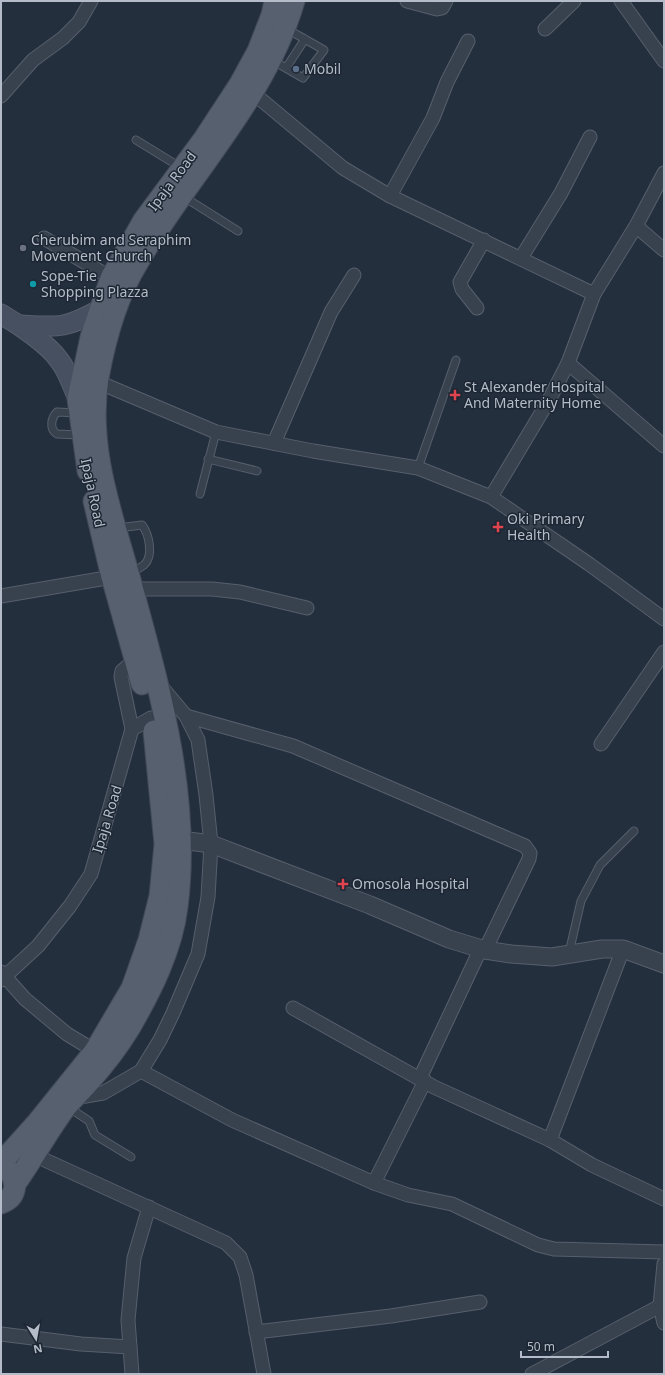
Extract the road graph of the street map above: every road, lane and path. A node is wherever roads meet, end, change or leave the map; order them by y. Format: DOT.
graph roads {
  1 [pos="91,1"];
  2 [pos="275,1"];
  3 [pos="294,1"];
  4 [pos="407,1"];
  5 [pos="446,1"];
  6 [pos="574,1"];
  7 [pos="621,1"];
  8 [pos="285,27"];
  9 [pos="545,29"];
  10 [pos="304,39"];
  11 [pos="468,40"];
  12 [pos="664,61"];
  13 [pos="278,64"];
  14 [pos="253,93"];
  15 [pos="1,96"];
  16 [pos="590,137"];
  17 [pos="136,140"];
  18 [pos="182,168"];
  19 [pos="664,173"];
  20 [pos="182,196"];
  21 [pos="390,196"];
  22 [pos="636,226"];
  23 [pos="238,231"];
  24 [pos="44,238"];
  25 [pos="484,240"];
  26 [pos="664,250"];
  27 [pos="521,258"];
  28 [pos="354,275"];
  29 [pos="110,278"];
  30 [pos="594,294"];
  31 [pos="477,308"];
  32 [pos="99,310"];
  33 [pos="1,314"];
  34 [pos="20,325"];
  35 [pos="456,360"];
  36 [pos="568,363"];
  37 [pos="98,382"];
  38 [pos="79,406"];
  39 [pos="216,432"];
  40 [pos="82,435"];
  41 [pos="274,443"];
  42 [pos="664,446"];
  43 [pos="208,459"];
  44 [pos="418,468"];
  45 [pos="256,471"];
  46 [pos="200,494"];
  47 [pos="491,497"];
  48 [pos="116,528"];
  49 [pos="124,580"];
  50 [pos="1,596"];
  51 [pos="307,608"];
  52 [pos="664,619"];
  53 [pos="664,652"];
  54 [pos="136,660"];
  55 [pos="168,717"];
  56 [pos="132,729"];
  57 [pos="601,744"];
  58 [pos="634,831"];
  59 [pos="181,840"];
  60 [pos="211,844"];
  61 [pos="483,949"];
  62 [pos="623,949"];
  63 [pos="569,953"];
  64 [pos="664,963"];
  65 [pos="3,976"];
  66 [pos="293,1008"];
  67 [pos="95,1051"];
  68 [pos="141,1071"];
  69 [pos="422,1080"];
  70 [pos="70,1102"];
  71 [pos="550,1140"];
  72 [pos="34,1155"];
  73 [pos="131,1157"];
  74 [pos="1,1165"];
  75 [pos="374,1183"];
  76 [pos="15,1184"];
  77 [pos="664,1199"];
  78 [pos="1,1203"];
  79 [pos="150,1207"];
  80 [pos="664,1252"];
  81 [pos="664,1264"];
  82 [pos="480,1302"];
  83 [pos="660,1306"];
  84 [pos="664,1323"];
  85 [pos="256,1332"];
  86 [pos="1,1334"];
  87 [pos="130,1347"];
  88 [pos="132,1374"];
  89 [pos="264,1374"];
  90 [pos="532,1374"];
  1 -- 15 [label="street"];
  2 -- 18 [label="main road, Ipaja Road"];
  3 -- 8 [label="main road, Ipaja Road"];
  4 -- 5 [label="street"];
  6 -- 9 [label="street"];
  7 -- 12 [label="street"];
  8 -- 10 [label="lane"];
  8 -- 13 [label="main road, Ipaja Road"];
  10 -- 13 [label="lane"];
  10 -- 13 [label="lane"];
  11 -- 21 [label="street"];
  13 -- 14 [label="main road, Ipaja Road"];
  14 -- 20 [label="main road, Ipaja Road"];
  14 -- 21 [label="street"];
  16 -- 27 [label="street"];
  17 -- 18 [label="lane"];
  18 -- 29 [label="main road, Ipaja Road"];
  19 -- 22 [label="street"];
  20 -- 23 [label="lane"];
  20 -- 37 [label="main road, Ipaja Road"];
  21 -- 25 [label="street"];
  22 -- 26 [label="street"];
  22 -- 30 [label="street"];
  24 -- 29 [label="street"];
  25 -- 27 [label="street"];
  25 -- 31 [label="street"];
  27 -- 30 [label="street"];
  28 -- 41 [label="street"];
  29 -- 32 [label="main road, Ipaja Road"];
  30 -- 36 [label="street"];
  32 -- 34 [label="main road"];
  32 -- 38 [label="main road, Ipaja Road"];
  33 -- 34 [label="main road"];
  34 -- 38 [label="main road"];
  35 -- 44 [label="lane"];
  36 -- 42 [label="street"];
  36 -- 47 [label="street"];
  37 -- 39 [label="street"];
  37 -- 48 [label="main road, Ipaja Road"];
  38 -- 40 [label="main road, Ipaja Road"];
  38 -- 40 [label="lane"];
  39 -- 41 [label="street"];
  39 -- 43 [label="lane"];
  40 -- 49 [label="main road, Ipaja Road"];
  41 -- 44 [label="street"];
  43 -- 45 [label="lane"];
  43 -- 46 [label="lane"];
  44 -- 47 [label="street"];
  47 -- 52 [label="street"];
  48 -- 49 [label="main road, Ipaja Road"];
  48 -- 49 [label="lane"];
  49 -- 50 [label="street"];
  49 -- 51 [label="street"];
  49 -- 54 [label="main road, Ipaja Road"];
  49 -- 55 [label="main road, Ipaja Road"];
  53 -- 57 [label="street"];
  54 -- 55 [label="main road, Ipaja Road"];
  54 -- 56 [label="street"];
  55 -- 56 [label="street"];
  55 -- 59 [label="main road"];
  55 -- 60 [label="street"];
  55 -- 61 [label="street"];
  55 -- 67 [label="main road"];
  56 -- 65 [label="street, Ipaja Road"];
  58 -- 63 [label="lane"];
  59 -- 60 [label="street"];
  59 -- 70 [label="main road"];
  60 -- 61 [label="street"];
  60 -- 68 [label="street"];
  61 -- 63 [label="street"];
  61 -- 69 [label="street"];
  62 -- 63 [label="street"];
  62 -- 64 [label="street"];
  62 -- 71 [label="street"];
  65 -- 67 [label="street"];
  66 -- 69 [label="street"];
  67 -- 74 [label="main road"];
  68 -- 70 [label="street"];
  68 -- 75 [label="street"];
  69 -- 71 [label="street"];
  69 -- 75 [label="street"];
  70 -- 72 [label="main road"];
  70 -- 73 [label="lane"];
  71 -- 77 [label="street"];
  72 -- 76 [label="main road"];
  72 -- 79 [label="street"];
  74 -- 76 [label="main road"];
  75 -- 80 [label="street"];
  76 -- 78 [label="main road"];
  79 -- 85 [label="street"];
  79 -- 87 [label="street"];
  81 -- 83 [label="street"];
  82 -- 85 [label="street"];
  83 -- 84 [label="street"];
  83 -- 90 [label="street"];
  85 -- 89 [label="street"];
  86 -- 87 [label="street"];
  87 -- 88 [label="street"];
}
